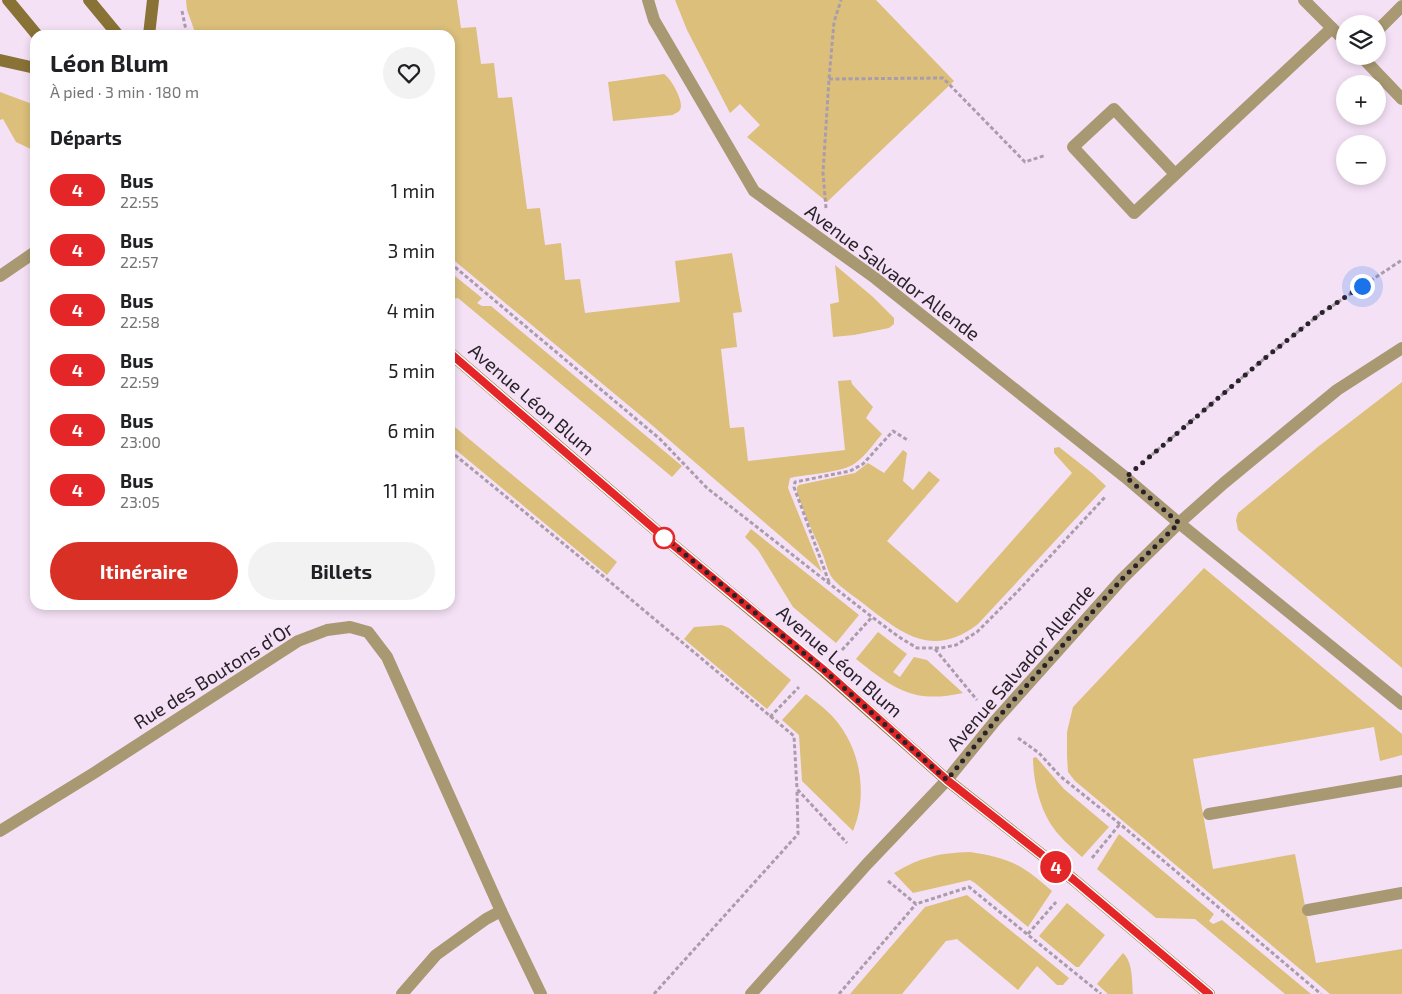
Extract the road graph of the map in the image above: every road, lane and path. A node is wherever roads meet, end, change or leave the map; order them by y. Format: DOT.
graph roads {
  1 [pos="8,0"];
  2 [pos="89,0"];
  3 [pos="153,0"];
  4 [pos="648,0"];
  5 [pos="841,0"];
  6 [pos="1304,0"];
  7 [pos="181,2"];
  8 [pos="1402,6"];
  9 [pos="1386,22"];
  10 [pos="1332,28"];
  11 [pos="33,30"];
  12 [pos="114,30"];
  13 [pos="150,30"];
  14 [pos="187,30"];
  15 [pos="1336,32"];
  16 [pos="0,60"];
  17 [pos="1370,65"];
  18 [pos="30,67"];
  19 [pos="829,78"];
  20 [pos="1402,99"];
  21 [pos="1073,147"];
  22 [pos="1175,174"];
  23 [pos="829,245"];
  24 [pos="30,255"];
  25 [pos="1402,260"];
  26 [pos="455,267"];
  27 [pos="0,276"];
  28 [pos="1402,348"];
  29 [pos="455,356"];
  30 [pos="909,441"];
  31 [pos="455,455"];
  32 [pos="1126,477"];
  33 [pos="1179,523"];
  34 [pos="829,583"];
  35 [pos="934,648"];
  36 [pos="1402,704"];
  37 [pos="995,721"];
  38 [pos="947,780"];
  39 [pos="1402,781"];
  40 [pos="797,789"];
  41 [pos="1209,814"];
  42 [pos="0,831"];
  43 [pos="867,864"];
  44 [pos="1402,894"];
  45 [pos="916,904"];
  46 [pos="1308,910"];
  47 [pos="501,912"];
  48 [pos="402,994"];
  49 [pos="541,994"];
  50 [pos="654,994"];
  51 [pos="751,994"];
  52 [pos="839,994"];
  53 [pos="1101,994"];
  54 [pos="1209,994"];
  55 [pos="1321,994"];
  1 -- 11 [label="street"];
  2 -- 12 [label="street"];
  3 -- 13 [label="street"];
  4 -- 23 [label="street, Avenue Salvador Allende"];
  5 -- 19 [label="path"];
  6 -- 10 [label="street"];
  7 -- 14 [label="path"];
  8 -- 9 [label="street"];
  10 -- 15 [label="street"];
  10 -- 22 [label="street"];
  16 -- 18 [label="street"];
  17 -- 20 [label="street"];
  19 -- 21 [label="path"];
  19 -- 23 [label="path"];
  21 -- 22 [label="street"];
  21 -- 22 [label="street"];
  23 -- 32 [label="street, Avenue Salvador Allende"];
  24 -- 27 [label="street"];
  25 -- 32 [label="path"];
  26 -- 34 [label="path"];
  28 -- 33 [label="street, Avenue Salvador Allende"];
  29 -- 38 [label="street, Avenue Léon Blum"];
  30 -- 34 [label="path"];
  31 -- 40 [label="path"];
  32 -- 33 [label="street, Avenue Salvador Allende"];
  32 -- 35 [label="path"];
  33 -- 36 [label="street"];
  33 -- 37 [label="street, Avenue Salvador Allende"];
  34 -- 35 [label="path"];
  35 -- 37 [label="path"];
  37 -- 38 [label="street, Avenue Salvador Allende"];
  37 -- 55 [label="path"];
  38 -- 43 [label="street, Avenue Salvador Allende"];
  38 -- 54 [label="street, Avenue Léon Blum"];
  39 -- 41 [label="street"];
  40 -- 43 [label="path"];
  40 -- 50 [label="path"];
  42 -- 47 [label="street, Rue des Boutons d'Or"];
  43 -- 45 [label="path"];
  43 -- 51 [label="street, Avenue Salvador Allende"];
  44 -- 46 [label="street"];
  45 -- 52 [label="path"];
  45 -- 53 [label="path"];
  47 -- 48 [label="street"];
  47 -- 49 [label="street, Rue des Boutons d'Or"];
}
